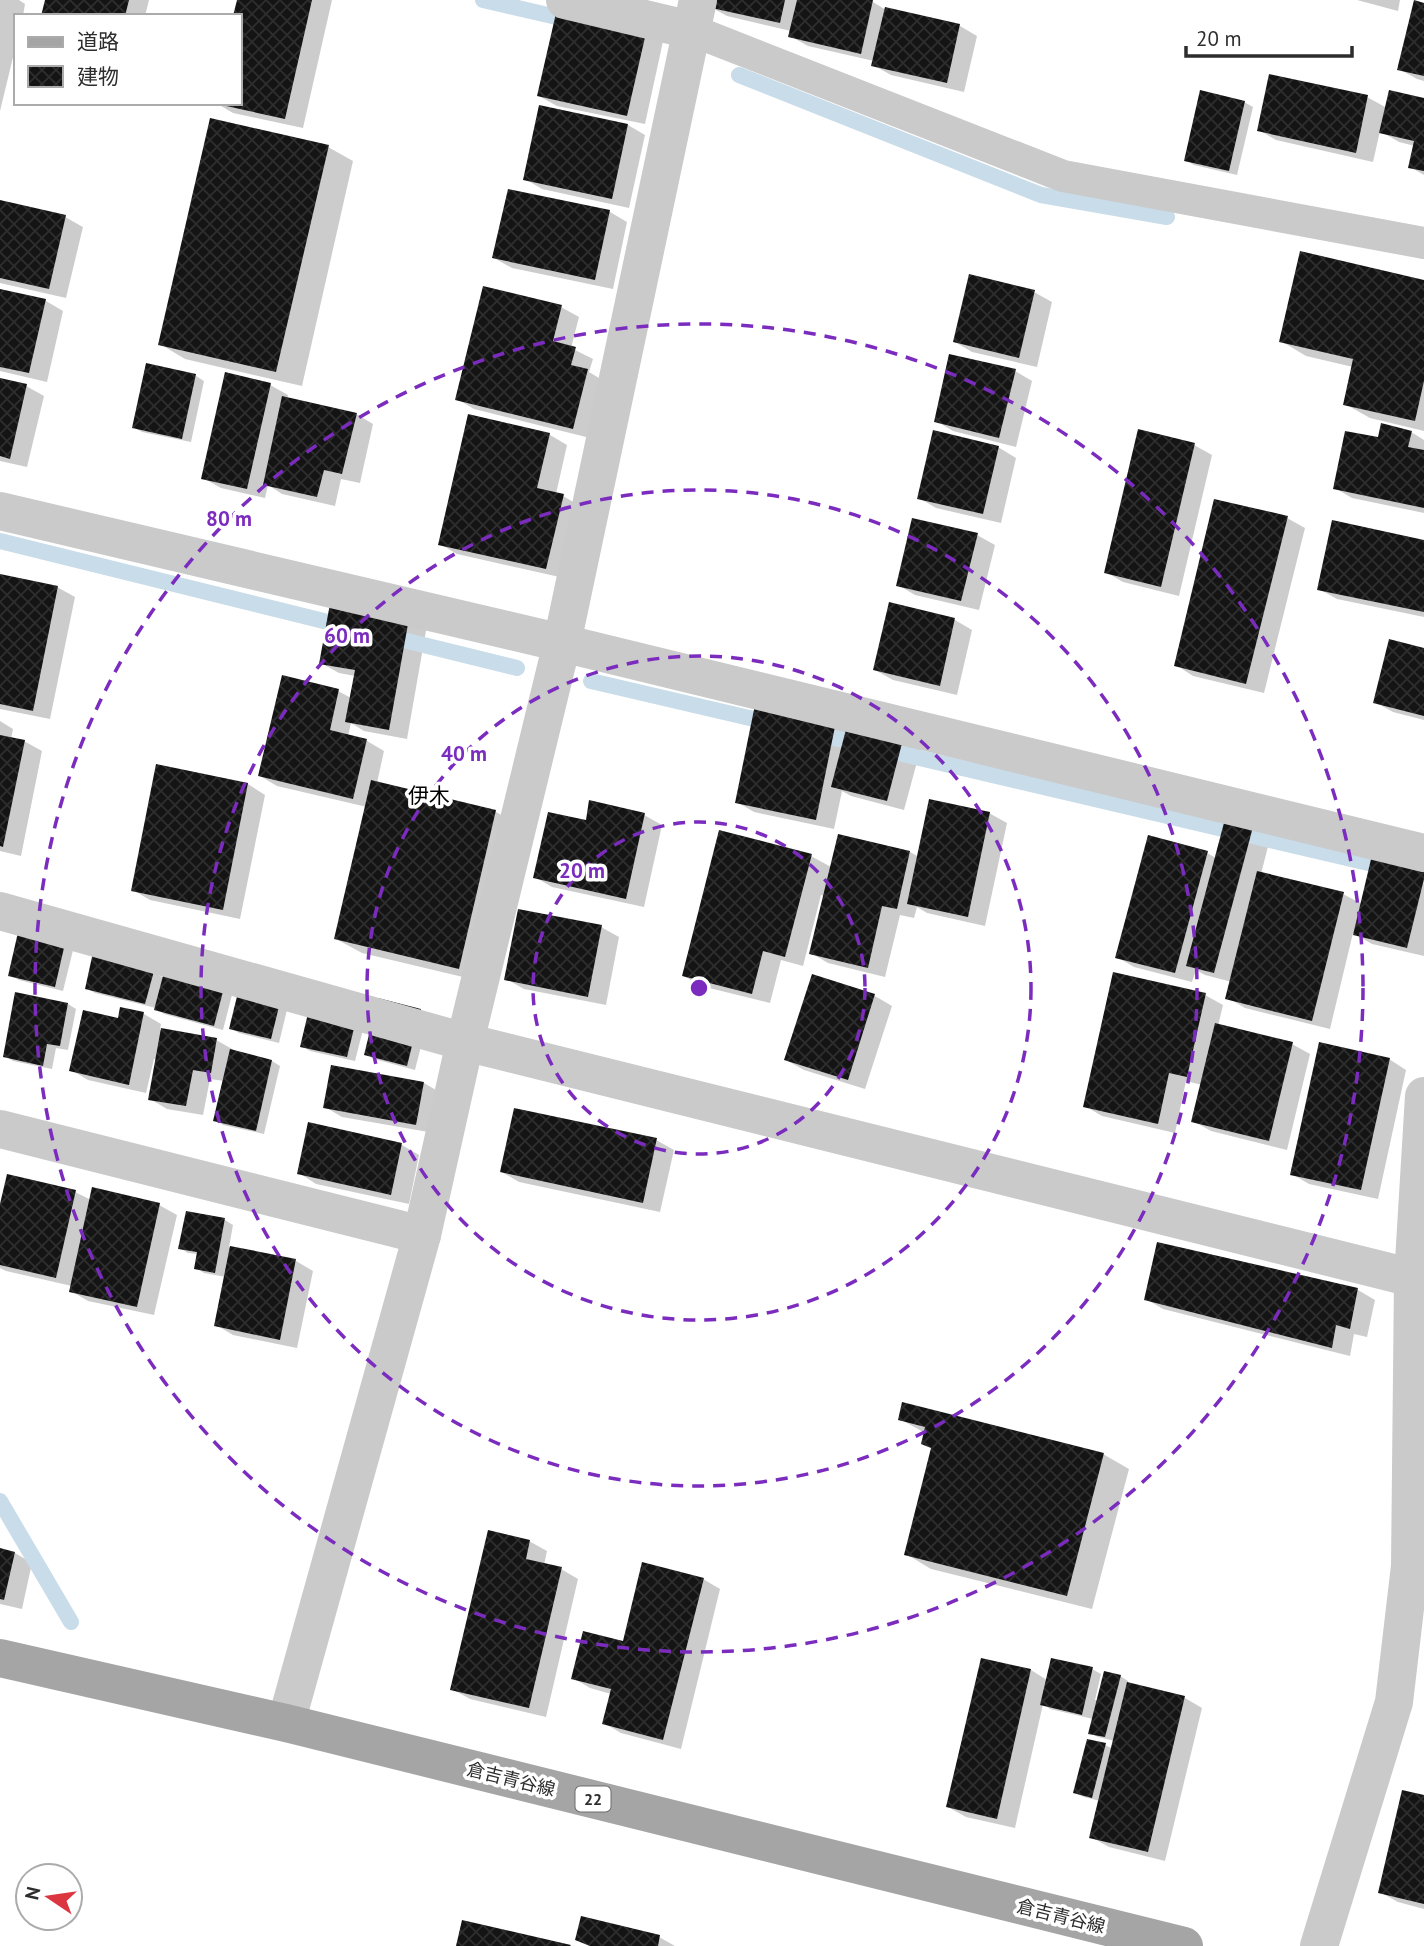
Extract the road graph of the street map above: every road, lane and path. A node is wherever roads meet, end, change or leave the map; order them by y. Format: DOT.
graph roads {
  1 [pos="565,0"];
  2 [pos="694,15"];
  3 [pos="1424,243"];
  4 [pos="0,511"];
  5 [pos="562,643"];
  6 [pos="1424,853"];
  7 [pos="0,911"];
  8 [pos="465,1042"];
  9 [pos="1424,1099"];
  10 [pos="0,1129"];
  11 [pos="422,1235"];
  12 [pos="1419,1280"];
  13 [pos="0,1658"];
  14 [pos="286,1723"];
  15 [pos="1184,1946"];
  16 [pos="1319,1946"];
  1 -- 2 [label="street"];
  2 -- 3 [label="lane"];
  2 -- 5 [label="street"];
  4 -- 5 [label="street"];
  5 -- 6 [label="street"];
  5 -- 8 [label="street"];
  7 -- 8 [label="street"];
  8 -- 11 [label="street"];
  8 -- 12 [label="street"];
  9 -- 12 [label="street"];
  10 -- 11 [label="street"];
  11 -- 14 [label="street"];
  12 -- 16 [label="street"];
  13 -- 14 [label="main road, 倉吉青谷線 / 22"];
  14 -- 15 [label="main road, 倉吉青谷線 / 22"];
}
